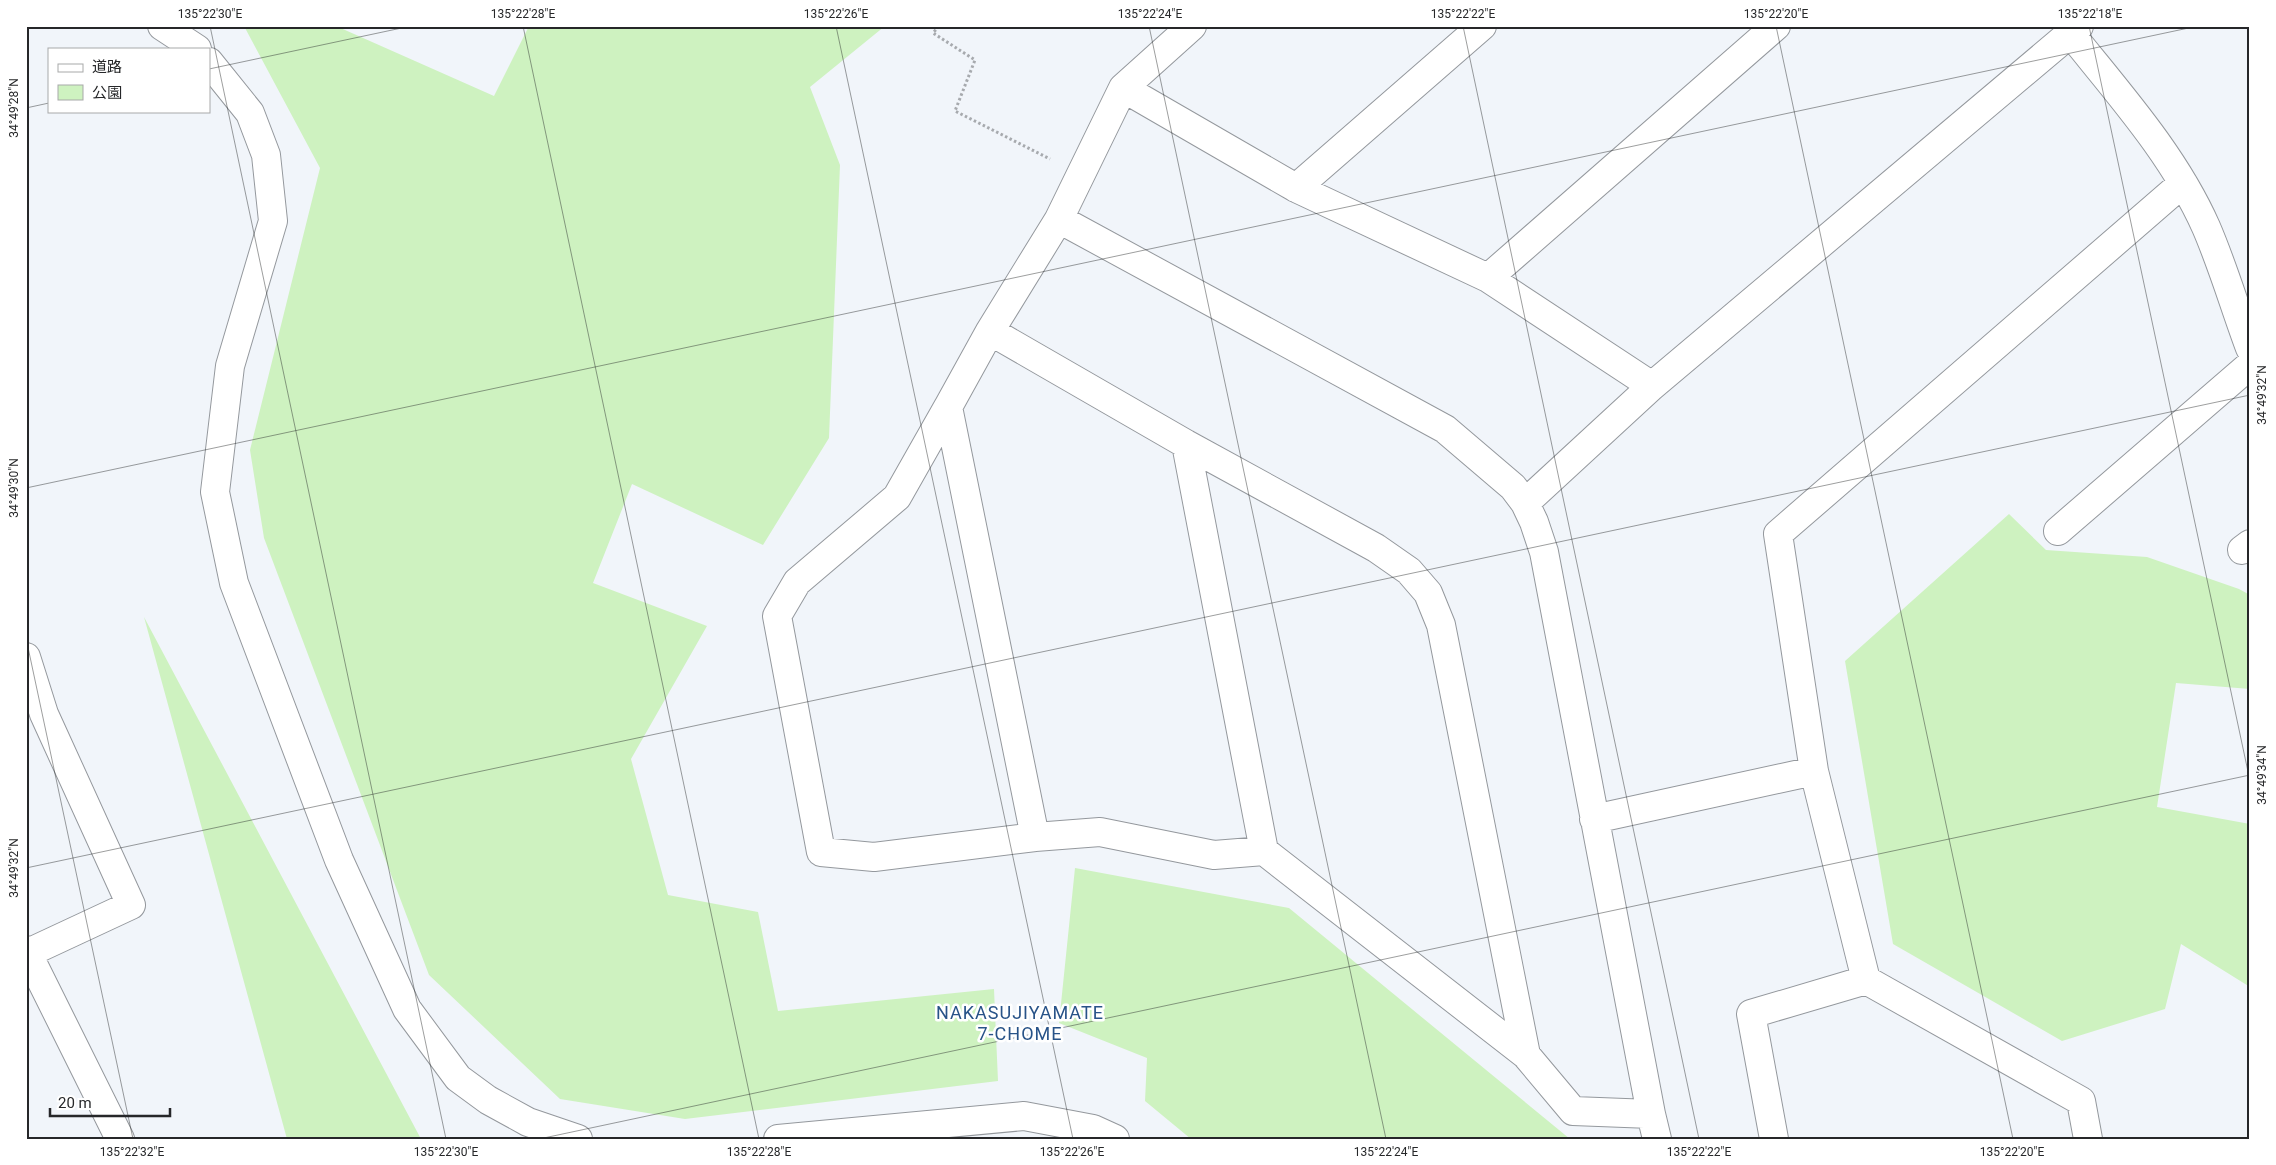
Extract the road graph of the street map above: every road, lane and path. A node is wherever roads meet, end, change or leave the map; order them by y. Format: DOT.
graph roads {
  1 [pos="162,26"];
  2 [pos="939,26"];
  3 [pos="1192,26"];
  4 [pos="1482,26"];
  5 [pos="1776,26"];
  6 [pos="2075,30"];
  7 [pos="195,48"];
  8 [pos="210,63"];
  9 [pos="1123,88"];
  10 [pos="1081,174"];
  11 [pos="2183,183"];
  12 [pos="1296,188"];
  13 [pos="1059,219"];
  14 [pos="1488,278"];
  15 [pos="990,331"];
  16 [pos="2250,348"];
  17 [pos="2250,365"];
  18 [pos="1652,386"];
  19 [pos="948,407"];
  20 [pos="1186,444"];
  21 [pos="1525,503"];
  22 [pos="2058,530"];
  23 [pos="26,657"];
  24 [pos="1814,771"];
  25 [pos="1594,819"];
  26 [pos="1036,837"];
  27 [pos="1264,850"];
  28 [pos="27,952"];
  29 [pos="1866,980"];
  30 [pos="1526,1055"];
  31 [pos="1654,1126"];
  32 [pos="120,1139"];
  33 [pos="578,1139"];
  34 [pos="778,1139"];
  35 [pos="1114,1139"];
  36 [pos="1774,1139"];
  37 [pos="2088,1139"];
  1 -- 7 [label="street"];
  2 -- 10 [label="path"];
  3 -- 9 [label="street"];
  4 -- 12 [label="street"];
  5 -- 14 [label="street"];
  6 -- 11 [label="street"];
  6 -- 18 [label="street"];
  8 -- 33 [label="street"];
  9 -- 10 [label="street"];
  9 -- 12 [label="street"];
  10 -- 13 [label="street"];
  11 -- 16 [label="street"];
  11 -- 24 [label="street"];
  12 -- 14 [label="street"];
  13 -- 15 [label="street"];
  13 -- 21 [label="street"];
  14 -- 18 [label="street"];
  15 -- 19 [label="street"];
  15 -- 20 [label="street"];
  17 -- 22 [label="street"];
  18 -- 21 [label="street"];
  19 -- 26 [label="street"];
  19 -- 26 [label="street"];
  20 -- 27 [label="street"];
  20 -- 30 [label="street"];
  21 -- 25 [label="street"];
  23 -- 28 [label="street"];
  24 -- 25 [label="street"];
  24 -- 29 [label="street"];
  25 -- 31 [label="street"];
  26 -- 27 [label="street"];
  27 -- 30 [label="street"];
  28 -- 32 [label="street"];
  29 -- 36 [label="street"];
  29 -- 37 [label="street"];
  30 -- 31 [label="street"];
  34 -- 35 [label="street"];
}
